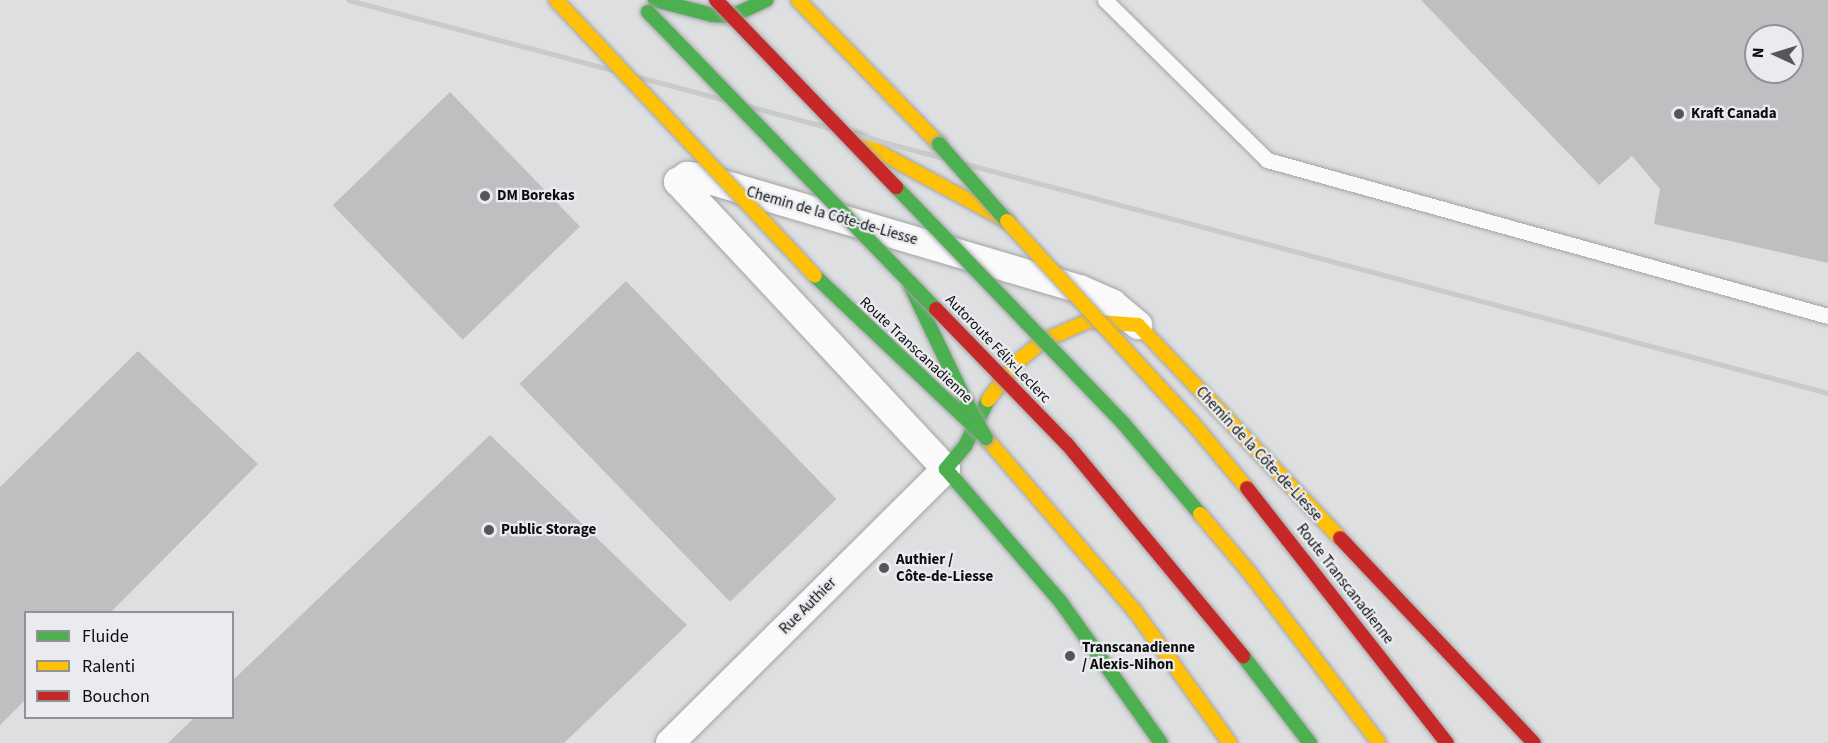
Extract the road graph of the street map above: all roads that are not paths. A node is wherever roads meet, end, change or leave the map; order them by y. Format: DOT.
graph roads {
  1 [pos="556,0"];
  2 [pos="636,0"];
  3 [pos="655,0"];
  4 [pos="716,0"];
  5 [pos="767,0"];
  6 [pos="798,0"];
  7 [pos="1105,0"];
  8 [pos="844,133"];
  9 [pos="722,183"];
  10 [pos="709,217"];
  11 [pos="1006,221"];
  12 [pos="906,278"];
  13 [pos="1828,316"];
  14 [pos="1138,325"];
  15 [pos="986,438"];
  16 [pos="946,469"];
  17 [pos="670,743"];
  18 [pos="1161,743"];
  19 [pos="1230,743"];
  20 [pos="1310,743"];
  21 [pos="1379,743"];
  22 [pos="1447,743"];
  23 [pos="1534,743"];
  1 -- 15 [label="main road, Route Transcanadienne, bridge"];
  2 -- 12 [label="main road, Autoroute Félix-Leclerc, bridge"];
  3 -- 5 [label="main road"];
  4 -- 8 [label="main road, bridge"];
  6 -- 11 [label="main road, Route Transcanadienne, bridge"];
  7 -- 13 [label="lane"];
  8 -- 11 [label="main road, bridge"];
  8 -- 21 [label="main road, bridge"];
  9 -- 10 [label="street"];
  9 -- 10 [label="street, Chemin de la Côte-de-Liesse"];
  9 -- 14 [label="street, Chemin de la Côte-de-Liesse"];
  10 -- 16 [label="street, Chemin de la Côte-de-Liesse"];
  11 -- 22 [label="main road, Route Transcanadienne, bridge"];
  12 -- 15 [label="main road, bridge"];
  12 -- 20 [label="main road, Autoroute Félix-Leclerc, bridge"];
  14 -- 16 [label="main road"];
  14 -- 23 [label="main road, Chemin de la Côte-de-Liesse"];
  15 -- 19 [label="main road, Route Transcanadienne"];
  16 -- 17 [label="street, Rue Authier"];
  16 -- 18 [label="main road, Chemin de la Côte-de-Liesse"];
}
